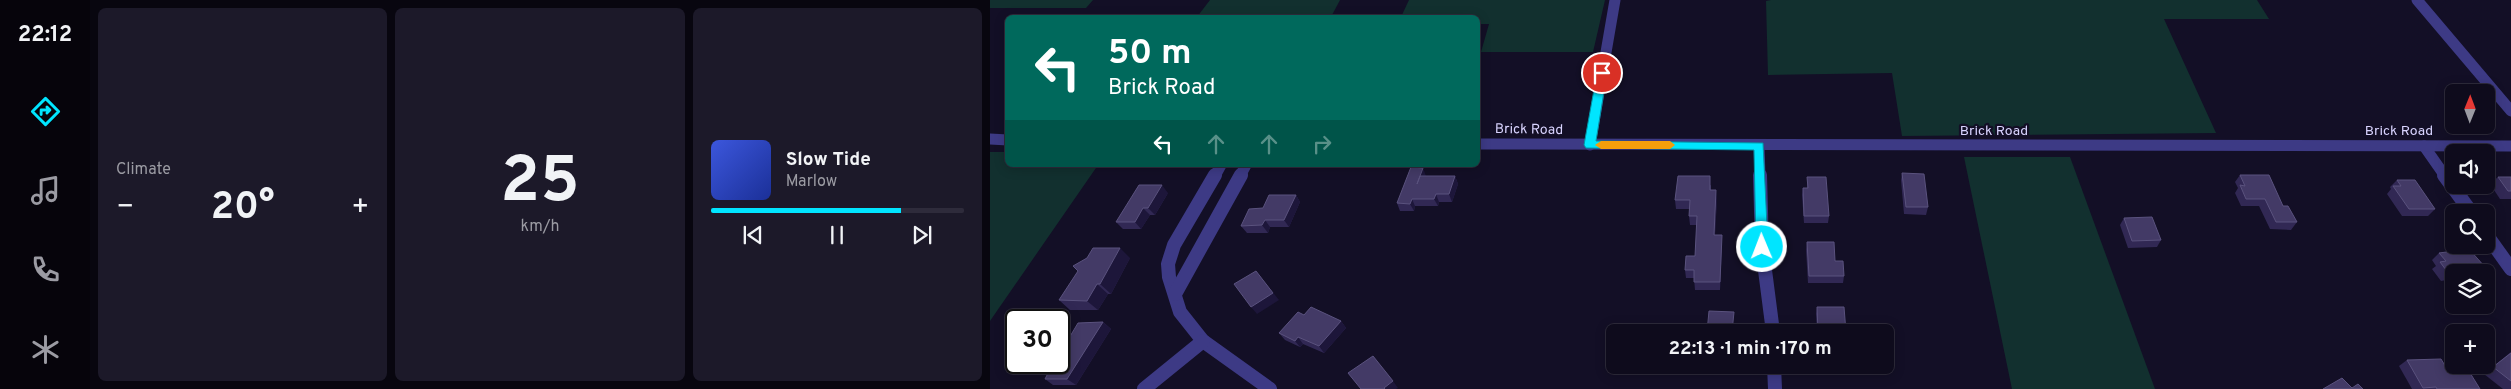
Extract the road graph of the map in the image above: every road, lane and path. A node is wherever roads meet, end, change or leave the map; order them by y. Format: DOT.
graph roads {
  1 [pos="1615,0"];
  2 [pos="2417,0"];
  3 [pos="2511,111"];
  4 [pos="990,139"];
  5 [pos="1005,140"];
  6 [pos="1480,144"];
  7 [pos="1590,145"];
  8 [pos="1759,146"];
  9 [pos="2424,146"];
  10 [pos="2511,146"];
  11 [pos="1220,167"];
  12 [pos="1245,167"];
  13 [pos="2465,204"];
  14 [pos="2495,247"];
  15 [pos="2511,270"];
  16 [pos="1175,294"];
  17 [pos="1772,324"];
  18 [pos="1203,341"];
  19 [pos="1774,374"];
  20 [pos="1144,389"];
  21 [pos="1270,389"];
  22 [pos="1775,389"];
  1 -- 7 [label="street"];
  2 -- 3 [label="street"];
  4 -- 5 [label="street"];
  6 -- 7 [label="street, Brick Road"];
  7 -- 8 [label="street, Brick Road"];
  8 -- 9 [label="street, Brick Road"];
  8 -- 17 [label="street"];
  9 -- 10 [label="street, Brick Road"];
  9 -- 13 [label="street"];
  11 -- 16 [label="street"];
  12 -- 16 [label="street"];
  14 -- 15 [label="street"];
  16 -- 18 [label="street"];
  18 -- 20 [label="street"];
  18 -- 21 [label="street"];
  19 -- 22 [label="street"];
}
